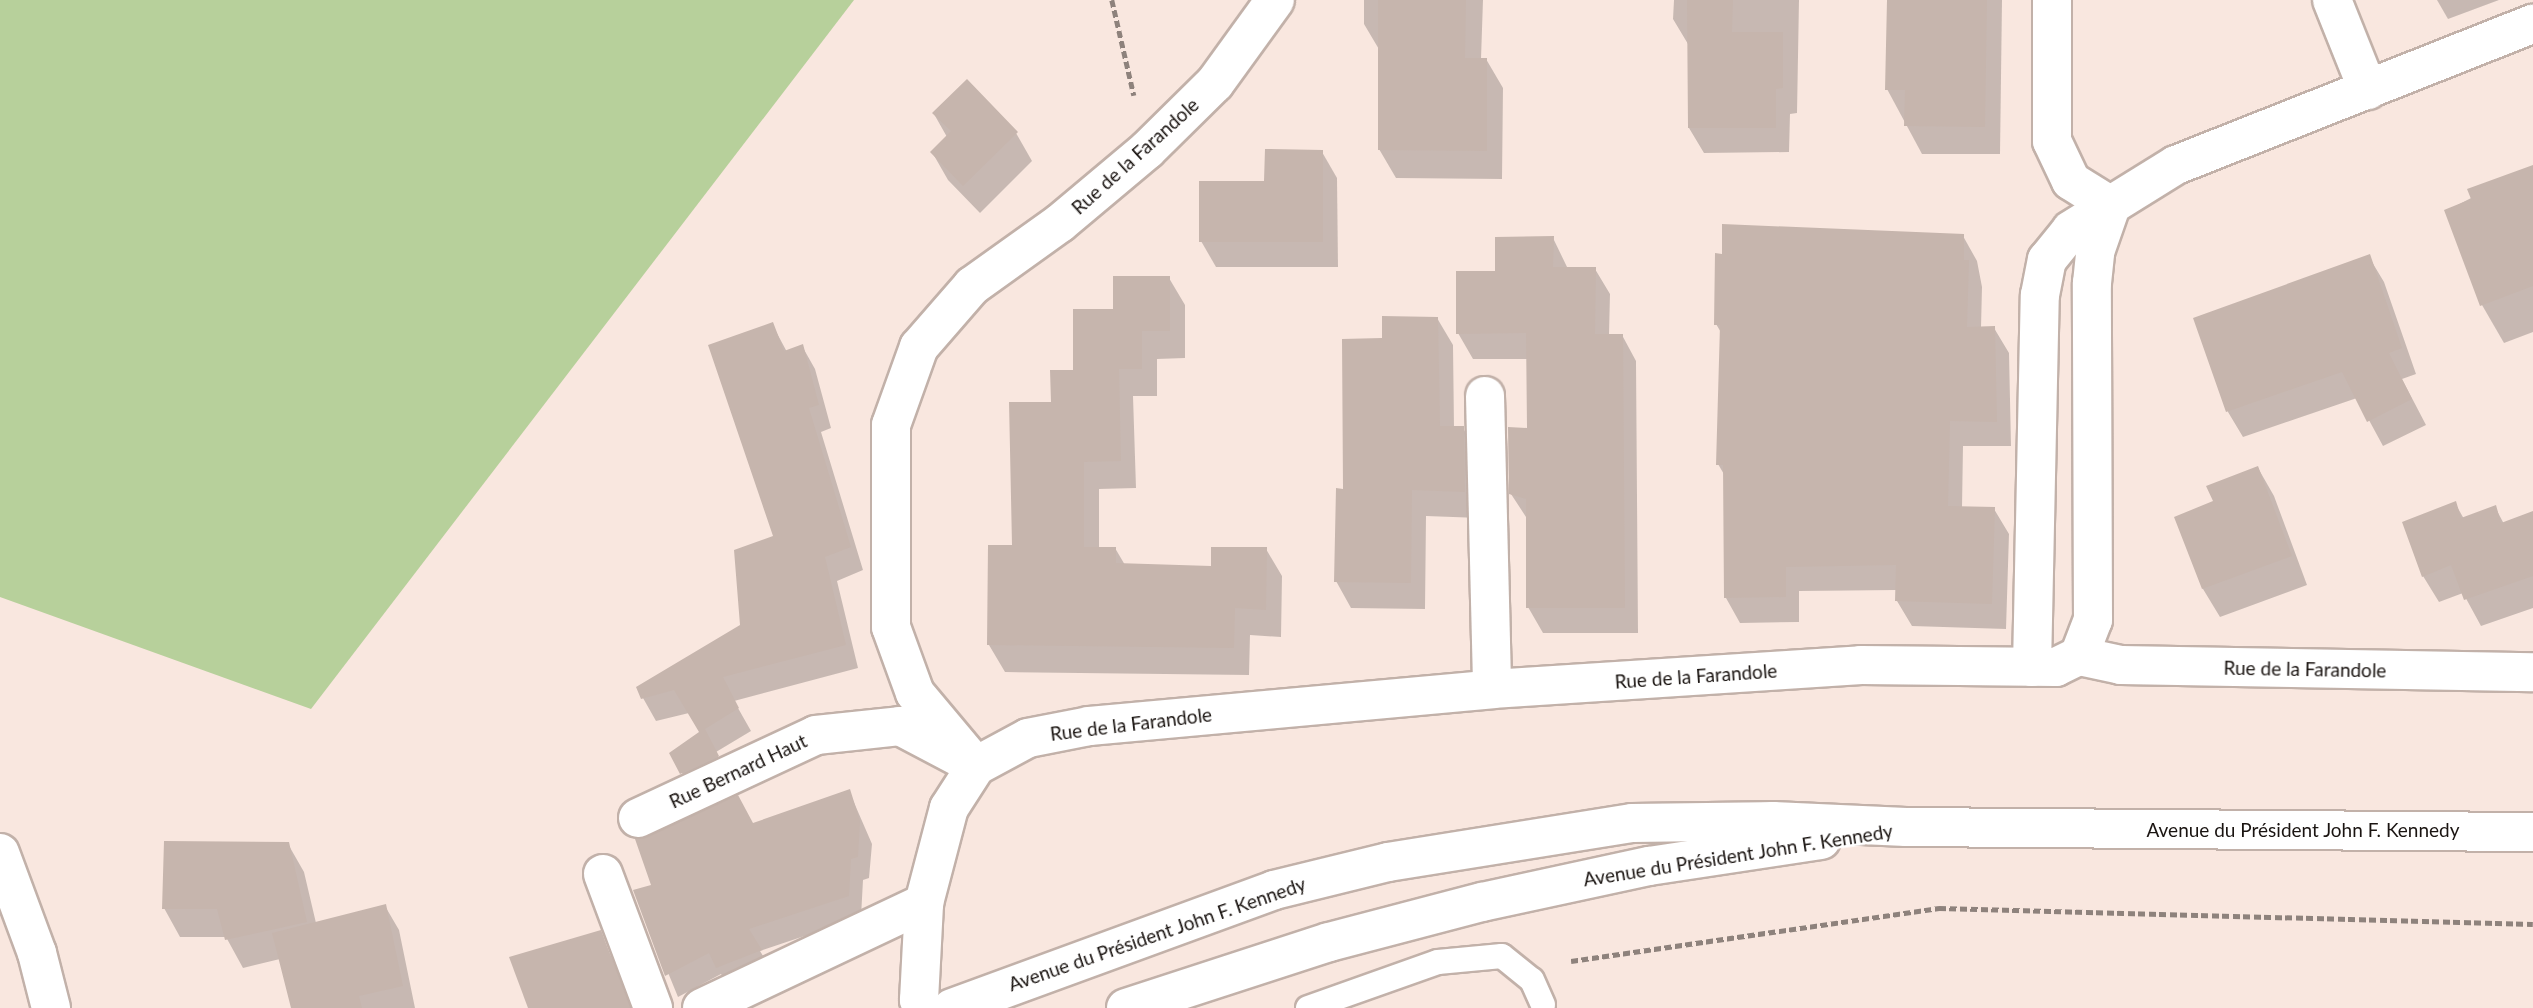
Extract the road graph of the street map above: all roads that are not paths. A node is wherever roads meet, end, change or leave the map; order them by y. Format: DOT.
graph roads {
  1 [pos="1275,0"];
  2 [pos="2052,0"];
  3 [pos="2332,0"];
  4 [pos="2533,24"];
  5 [pos="2368,90"];
  6 [pos="2111,206"];
  7 [pos="1485,396"];
  8 [pos="2079,656"];
  9 [pos="2032,667"];
  10 [pos="2533,672"];
  11 [pos="1492,689"];
  12 [pos="976,766"];
  13 [pos="638,818"];
  14 [pos="1906,827"];
  15 [pos="2533,832"];
  16 [pos="0,853"];
  17 [pos="603,874"];
  18 [pos="925,903"];
  19 [pos="10,915"];
  20 [pos="1543,1005"];
  21 [pos="51,1008"];
  22 [pos="653,1008"];
  23 [pos="702,1008"];
  24 [pos="923,1008"];
  25 [pos="952,1008"];
  26 [pos="1126,1008"];
  27 [pos="1308,1008"];
  1 -- 12 [label="street, Rue de la Farandole"];
  2 -- 6 [label="street"];
  3 -- 5 [label="street"];
  4 -- 5 [label="street"];
  5 -- 6 [label="street"];
  6 -- 8 [label="street"];
  6 -- 9 [label="street"];
  7 -- 11 [label="street"];
  8 -- 9 [label="street, Rue de la Farandole"];
  8 -- 10 [label="street, Rue de la Farandole"];
  9 -- 11 [label="street, Rue de la Farandole"];
  11 -- 12 [label="street, Rue de la Farandole"];
  12 -- 13 [label="street, Rue Bernard Haut"];
  12 -- 18 [label="street"];
  14 -- 15 [label="street, Avenue du Président John F. Kennedy"];
  14 -- 25 [label="street, Avenue du Président John F. Kennedy"];
  14 -- 26 [label="street, Avenue du Président John F. Kennedy"];
  16 -- 19 [label="street"];
  17 -- 22 [label="street"];
  18 -- 23 [label="street"];
  18 -- 24 [label="street"];
  19 -- 21 [label="street"];
  20 -- 27 [label="lane"];
}
